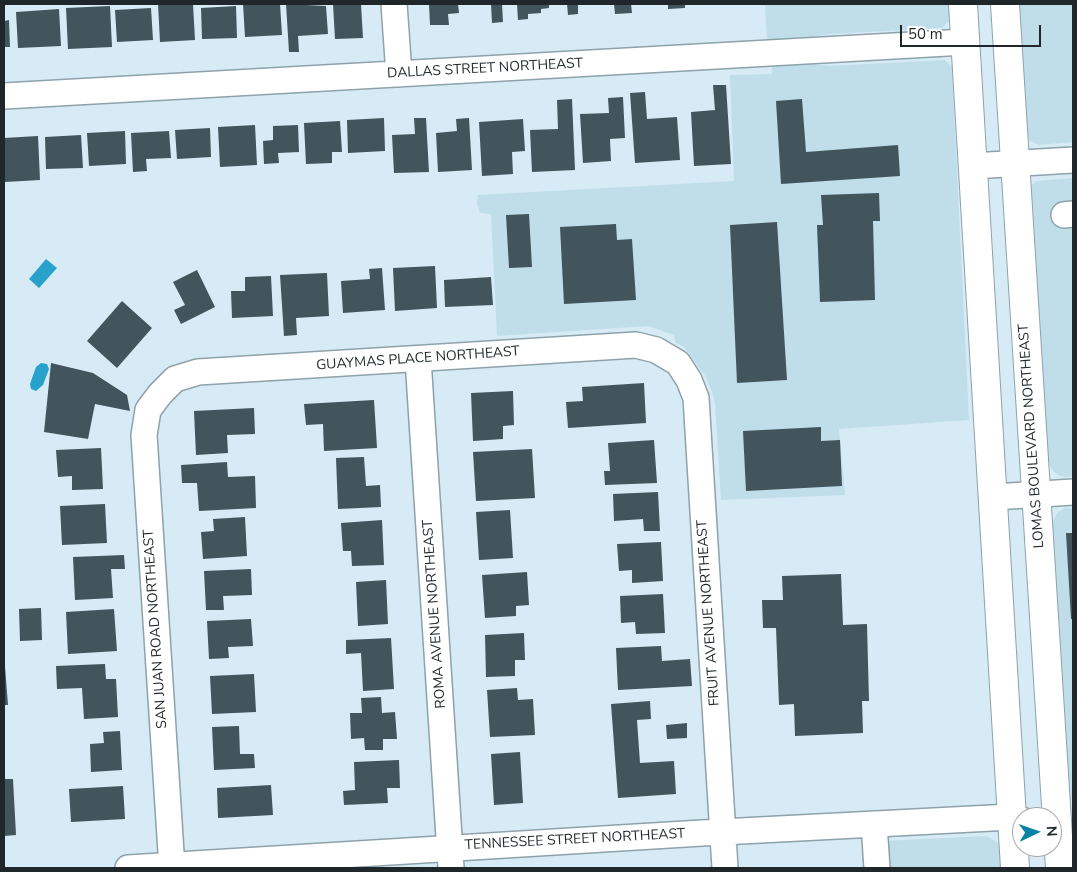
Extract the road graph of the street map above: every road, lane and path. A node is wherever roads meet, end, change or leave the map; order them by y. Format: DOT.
graph roads {
  1 [pos="394,4"];
  2 [pos="963,4"];
  3 [pos="1005,4"];
  4 [pos="965,42"];
  5 [pos="399,74"];
  6 [pos="4,96"];
  7 [pos="1073,160"];
  8 [pos="1014,164"];
  9 [pos="972,166"];
  10 [pos="418,359"];
  11 [pos="678,363"];
  12 [pos="160,394"];
  13 [pos="1073,492"];
  14 [pos="1036,495"];
  15 [pos="994,497"];
  16 [pos="1015,807"];
  17 [pos="1059,807"];
  18 [pos="1012,818"];
  19 [pos="874,824"];
  20 [pos="723,832"];
  21 [pos="451,857"];
  22 [pos="172,867"];
  23 [pos="128,868"];
  24 [pos="725,868"];
  25 [pos="877,868"];
  1 -- 5 [label="street"];
  2 -- 4 [label="main road"];
  3 -- 8 [label="main road, LOMAS BOULEVARD NORTHEAST"];
  4 -- 5 [label="street, DALLAS STREET NORTHEAST"];
  4 -- 9 [label="main road"];
  5 -- 6 [label="street, DALLAS STREET NORTHEAST"];
  7 -- 8 [label="street"];
  8 -- 9 [label="street"];
  8 -- 14 [label="main road, LOMAS BOULEVARD NORTHEAST"];
  9 -- 15 [label="main road"];
  10 -- 11 [label="street, GUAYMAS PLACE NORTHEAST"];
  10 -- 12 [label="street, GUAYMAS PLACE NORTHEAST"];
  10 -- 21 [label="street, ROMA AVENUE NORTHEAST"];
  11 -- 20 [label="street, FRUIT AVENUE NORTHEAST"];
  12 -- 22 [label="street, SAN JUAN ROAD NORTHEAST"];
  13 -- 14 [label="street"];
  14 -- 15 [label="street"];
  14 -- 17 [label="main road, LOMAS BOULEVARD NORTHEAST"];
  15 -- 16 [label="main road"];
  18 -- 19 [label="street, TENNESSEE STREET NORTHEAST"];
  19 -- 20 [label="street, TENNESSEE STREET NORTHEAST"];
  19 -- 25 [label="street"];
  20 -- 21 [label="street, TENNESSEE STREET NORTHEAST"];
  20 -- 24 [label="street, FRUIT AVENUE NORTHEAST"];
  21 -- 22 [label="street, TENNESSEE STREET NORTHEAST"];
  22 -- 23 [label="street, TENNESSEE STREET NORTHEAST"];
}
